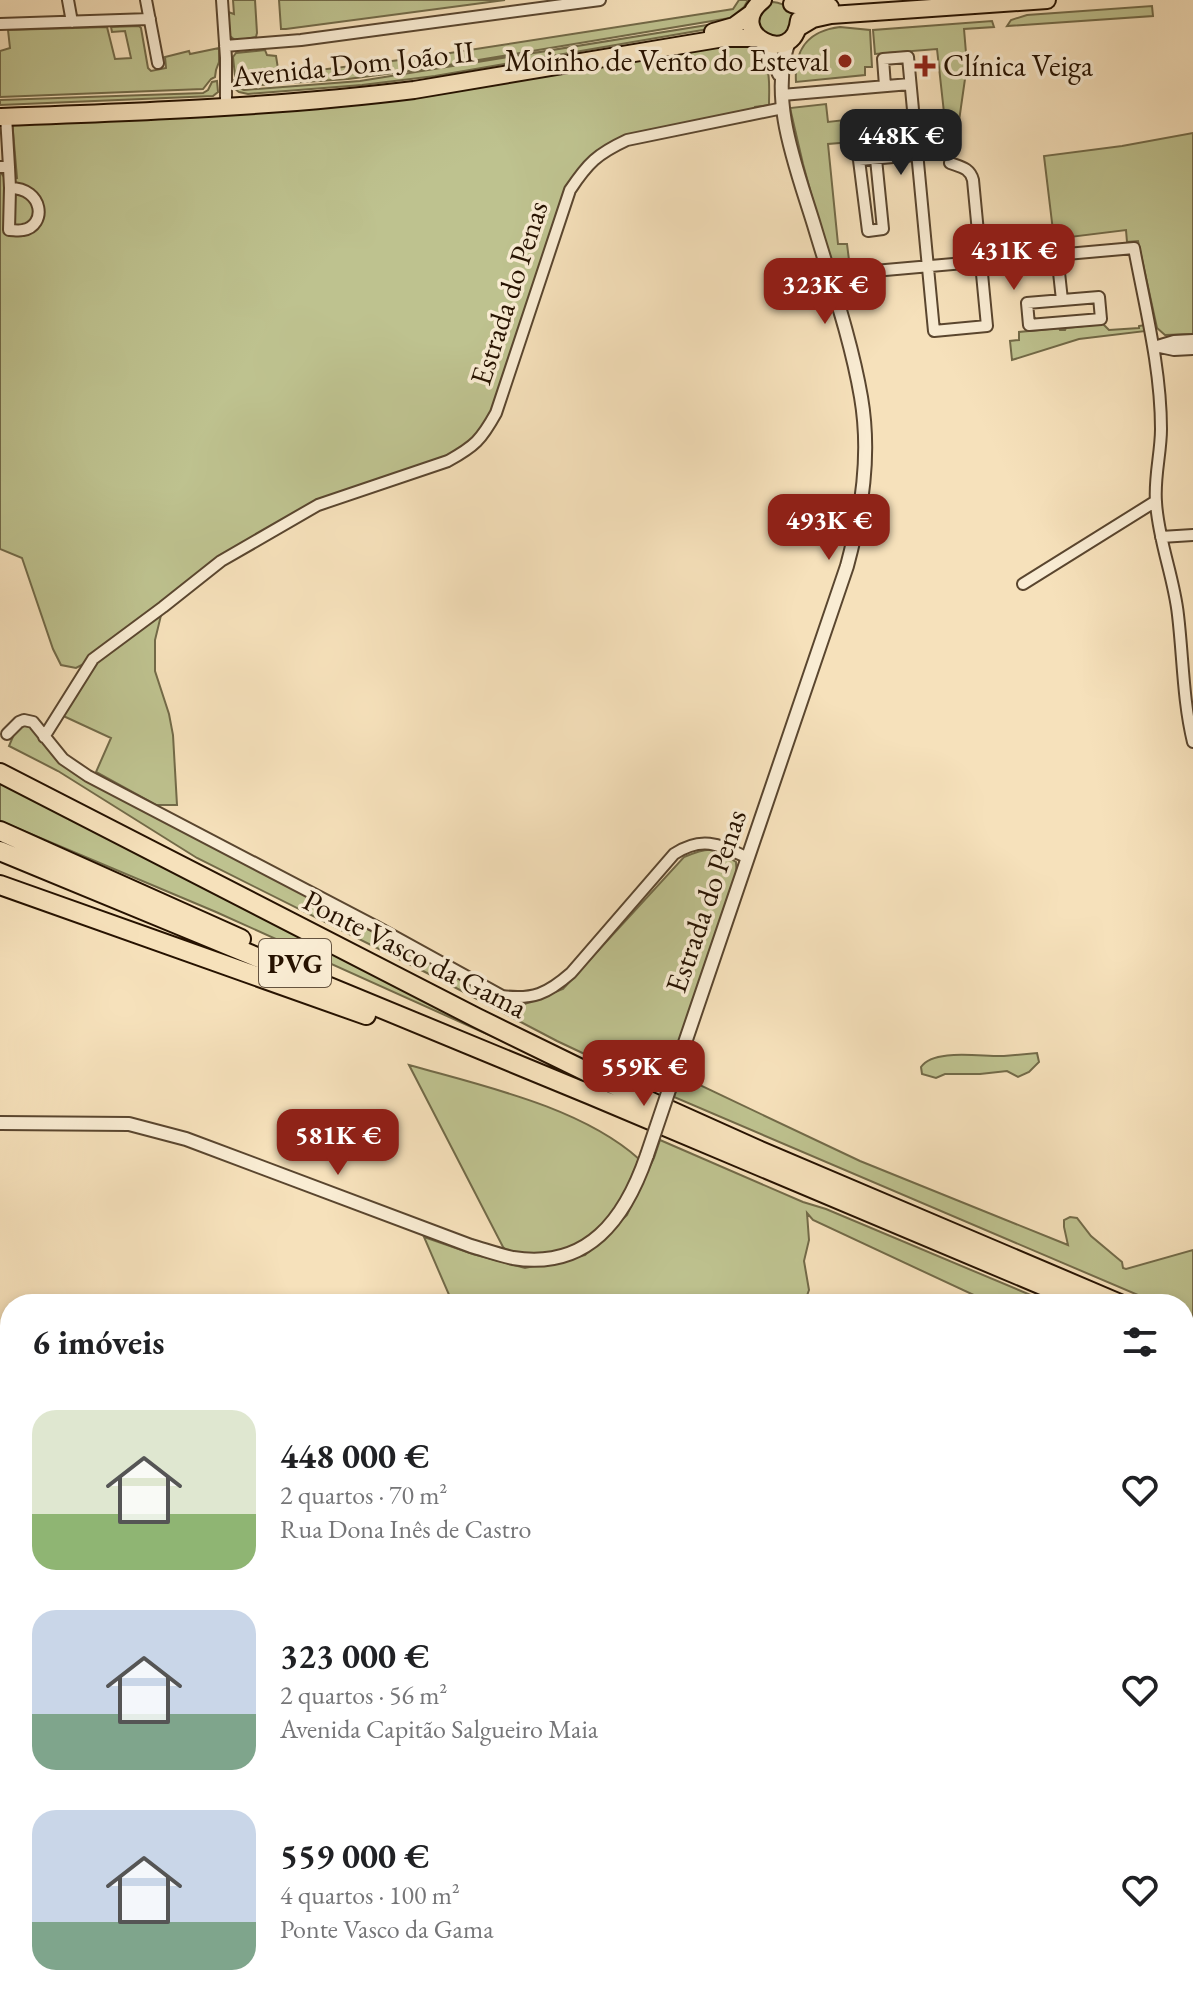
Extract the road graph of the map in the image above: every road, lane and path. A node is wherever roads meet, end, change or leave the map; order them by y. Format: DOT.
graph roads {
  1 [pos="68,0"];
  2 [pos="146,0"];
  3 [pos="222,0"];
  4 [pos="600,0"];
  5 [pos="938,0"];
  6 [pos="1047,0"];
  7 [pos="790,2"];
  8 [pos="757,6"];
  9 [pos="150,19"];
  10 [pos="72,22"];
  11 [pos="0,24"];
  12 [pos="793,34"];
  13 [pos="760,40"];
  14 [pos="225,46"];
  15 [pos="158,63"];
  16 [pos="780,79"];
  17 [pos="910,84"];
  18 [pos="885,86"];
  19 [pos="226,99"];
  20 [pos="782,102"];
  21 [pos="2,114"];
  22 [pos="916,155"];
  23 [pos="876,159"];
  24 [pos="950,163"];
  25 [pos="4,167"];
  26 [pos="10,188"];
  27 [pos="1057,254"];
  28 [pos="981,262"];
  29 [pos="927,267"];
  30 [pos="829,275"];
  31 [pos="1062,300"];
  32 [pos="1193,340"];
  33 [pos="1154,347"];
  34 [pos="1193,349"];
  35 [pos="1156,501"];
  36 [pos="1193,535"];
  37 [pos="1161,537"];
  38 [pos="1023,584"];
  39 [pos="7,734"];
  40 [pos="44,737"];
  41 [pos="1193,742"];
  42 [pos="0,773"];
  43 [pos="0,831"];
  44 [pos="0,851"];
  45 [pos="748,858"];
  46 [pos="0,885"];
  47 [pos="591,1095"];
  48 [pos="0,1123"];
  49 [pos="1063,1294"];
  50 [pos="1096,1294"];
  1 -- 10 [label="street"];
  2 -- 9 [label="street"];
  3 -- 14 [label="street"];
  4 -- 14 [label="street"];
  5 -- 7 [label="main road"];
  6 -- 12 [label="main road, Avenida Dom João II"];
  7 -- 12 [label="main road"];
  8 -- 13 [label="main road"];
  8 -- 19 [label="main road, Avenida Dom João II"];
  9 -- 10 [label="street"];
  9 -- 15 [label="street"];
  10 -- 11 [label="street"];
  12 -- 13 [label="main road, Avenida Dom João II"];
  12 -- 16 [label="street"];
  13 -- 16 [label="street"];
  13 -- 21 [label="main road, Avenida Dom João II"];
  14 -- 19 [label="street"];
  16 -- 20 [label="street, Estrada do Penas"];
  17 -- 18 [label="street, Estrada do Penas"];
  17 -- 18 [label="street"];
  17 -- 22 [label="street"];
  18 -- 20 [label="street, Estrada do Penas"];
  19 -- 21 [label="main road, Avenida Dom João II"];
  20 -- 30 [label="street, Estrada do Penas"];
  20 -- 40 [label="street, Estrada do Penas"];
  21 -- 25 [label="street"];
  22 -- 23 [label="street"];
  22 -- 29 [label="street"];
  23 -- 23 [label="street"];
  24 -- 28 [label="street"];
  25 -- 26 [label="street"];
  27 -- 28 [label="street"];
  27 -- 31 [label="street"];
  27 -- 33 [label="street"];
  28 -- 29 [label="street"];
  28 -- 29 [label="street"];
  29 -- 30 [label="street"];
  30 -- 45 [label="street, Estrada do Penas"];
  31 -- 31 [label="street"];
  32 -- 33 [label="street"];
  33 -- 34 [label="street"];
  33 -- 35 [label="street"];
  35 -- 37 [label="street"];
  35 -- 38 [label="street"];
  36 -- 37 [label="street"];
  37 -- 41 [label="street"];
  39 -- 40 [label="street"];
  40 -- 45 [label="street"];
  42 -- 50 [label="highway, Ponte Vasco da Gama / PVG"];
  43 -- 47 [label="highway, Ponte Vasco da Gama / PVG"];
  44 -- 47 [label="highway, Ponte Vasco da Gama / PVG"];
  45 -- 48 [label="street, Estrada do Penas, bridge"];
  46 -- 47 [label="highway, Ponte Vasco da Gama / PVG"];
  47 -- 49 [label="highway, Ponte Vasco da Gama / PVG"];
}
